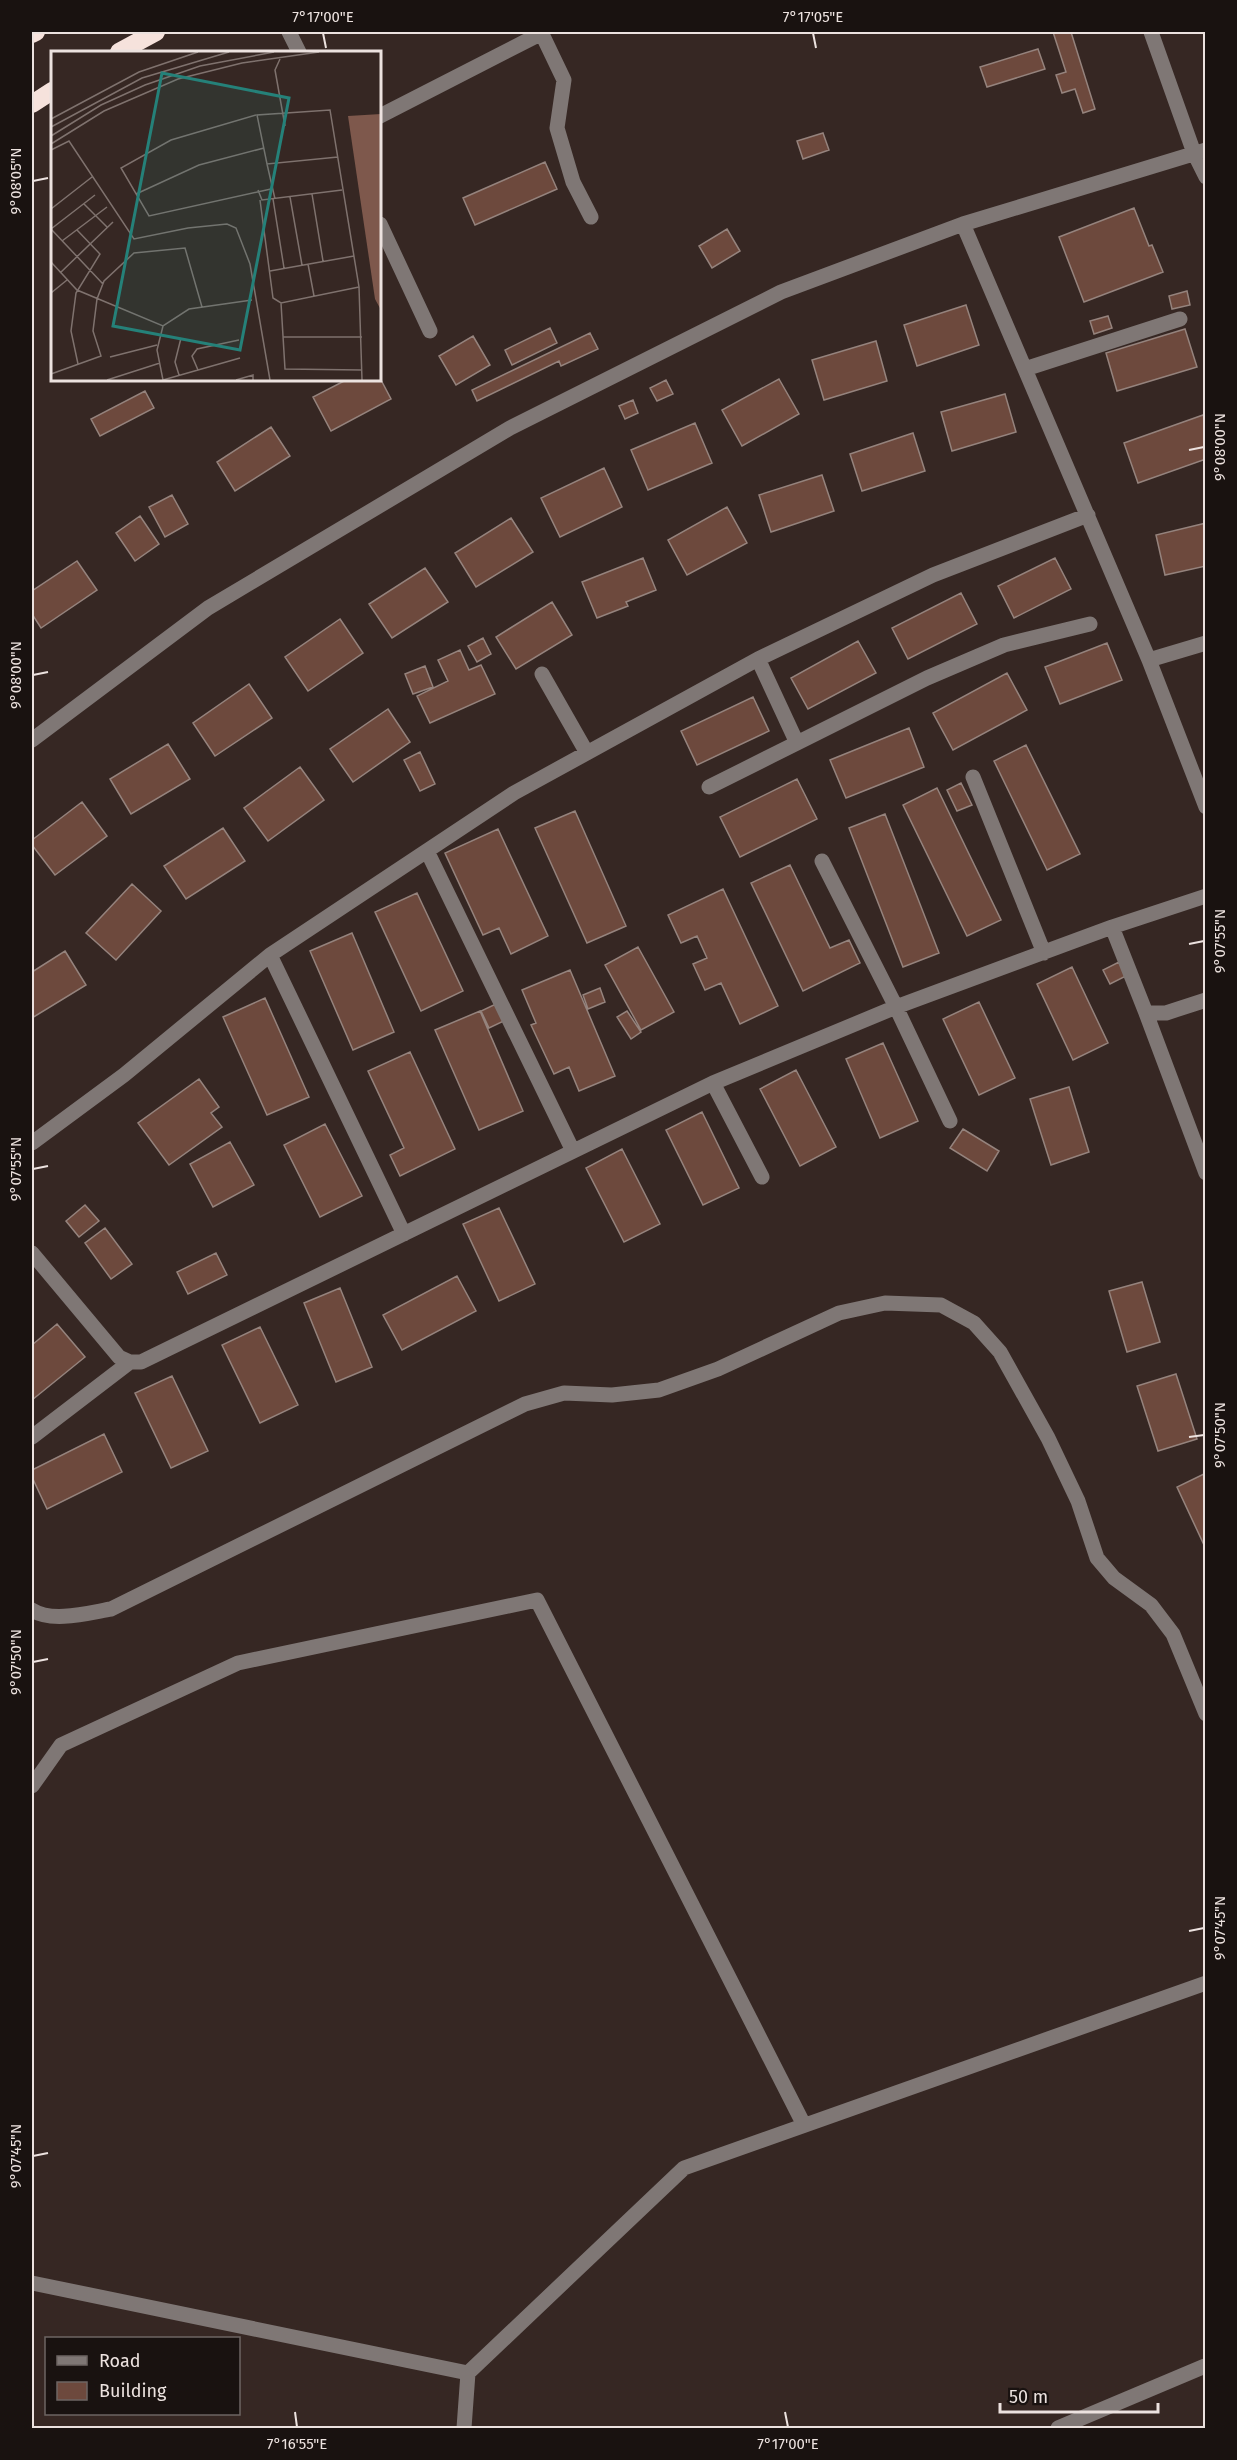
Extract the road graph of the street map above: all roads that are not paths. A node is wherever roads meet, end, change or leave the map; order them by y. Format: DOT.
graph roads {
  1 [pos="36,32"];
  2 [pos="156,32"];
  3 [pos="289,32"];
  4 [pos="542,32"];
  5 [pos="1151,32"];
  6 [pos="32,34"];
  7 [pos="121,51"];
  8 [pos="298,51"];
  9 [pos="51,92"];
  10 [pos="32,104"];
  11 [pos="381,115"];
  12 [pos="1200,152"];
  13 [pos="1206,177"];
  14 [pos="591,217"];
  15 [pos="963,224"];
  16 [pos="381,226"];
  17 [pos="1180,319"];
  18 [pos="430,331"];
  19 [pos="1025,369"];
  20 [pos="1088,515"];
  21 [pos="1090,624"];
  22 [pos="1206,643"];
  23 [pos="758,659"];
  24 [pos="1149,660"];
  25 [pos="542,674"];
  26 [pos="32,740"];
  27 [pos="797,742"];
  28 [pos="587,753"];
  29 [pos="973,777"];
  30 [pos="709,787"];
  31 [pos="1206,807"];
  32 [pos="427,851"];
  33 [pos="822,861"];
  34 [pos="1206,896"];
  35 [pos="1112,927"];
  36 [pos="1044,953"];
  37 [pos="270,955"];
  38 [pos="1206,1000"];
  39 [pos="896,1007"];
  40 [pos="1146,1013"];
  41 [pos="713,1083"];
  42 [pos="950,1121"];
  43 [pos="32,1143"];
  44 [pos="573,1151"];
  45 [pos="1206,1173"];
  46 [pos="762,1177"];
  47 [pos="404,1234"];
  48 [pos="32,1253"];
  49 [pos="129,1362"];
  50 [pos="32,1437"];
  51 [pos="32,1610"];
  52 [pos="1206,1714"];
  53 [pos="32,1786"];
  54 [pos="1206,1983"];
  55 [pos="804,2125"];
  56 [pos="32,2283"];
  57 [pos="1205,2366"];
  58 [pos="468,2373"];
  59 [pos="464,2428"];
  60 [pos="1058,2428"];
  1 -- 6 [label="highway"];
  2 -- 7 [label="highway"];
  3 -- 8 [label="street"];
  4 -- 11 [label="street"];
  4 -- 14 [label="street"];
  5 -- 12 [label="street"];
  9 -- 10 [label="highway"];
  12 -- 13 [label="street"];
  12 -- 15 [label="street"];
  15 -- 19 [label="street"];
  15 -- 26 [label="street"];
  16 -- 18 [label="street"];
  17 -- 19 [label="street"];
  19 -- 20 [label="street"];
  20 -- 23 [label="street"];
  20 -- 24 [label="street"];
  21 -- 27 [label="street"];
  22 -- 24 [label="street"];
  23 -- 27 [label="street"];
  23 -- 28 [label="street"];
  24 -- 31 [label="street"];
  25 -- 28 [label="street"];
  27 -- 30 [label="street"];
  28 -- 32 [label="street"];
  29 -- 36 [label="street"];
  32 -- 37 [label="street"];
  32 -- 44 [label="street"];
  33 -- 39 [label="street"];
  34 -- 35 [label="street"];
  35 -- 36 [label="street"];
  35 -- 40 [label="street"];
  36 -- 39 [label="street"];
  37 -- 43 [label="street"];
  37 -- 47 [label="street"];
  38 -- 40 [label="street"];
  39 -- 41 [label="street"];
  39 -- 42 [label="street"];
  40 -- 45 [label="street"];
  41 -- 44 [label="street"];
  41 -- 46 [label="street"];
  44 -- 47 [label="street"];
  47 -- 49 [label="street"];
  48 -- 49 [label="street"];
  49 -- 50 [label="street"];
  51 -- 52 [label="street"];
  53 -- 55 [label="street"];
  54 -- 55 [label="street"];
  55 -- 58 [label="street"];
  56 -- 58 [label="street"];
  57 -- 60 [label="street"];
  58 -- 59 [label="street"];
}
